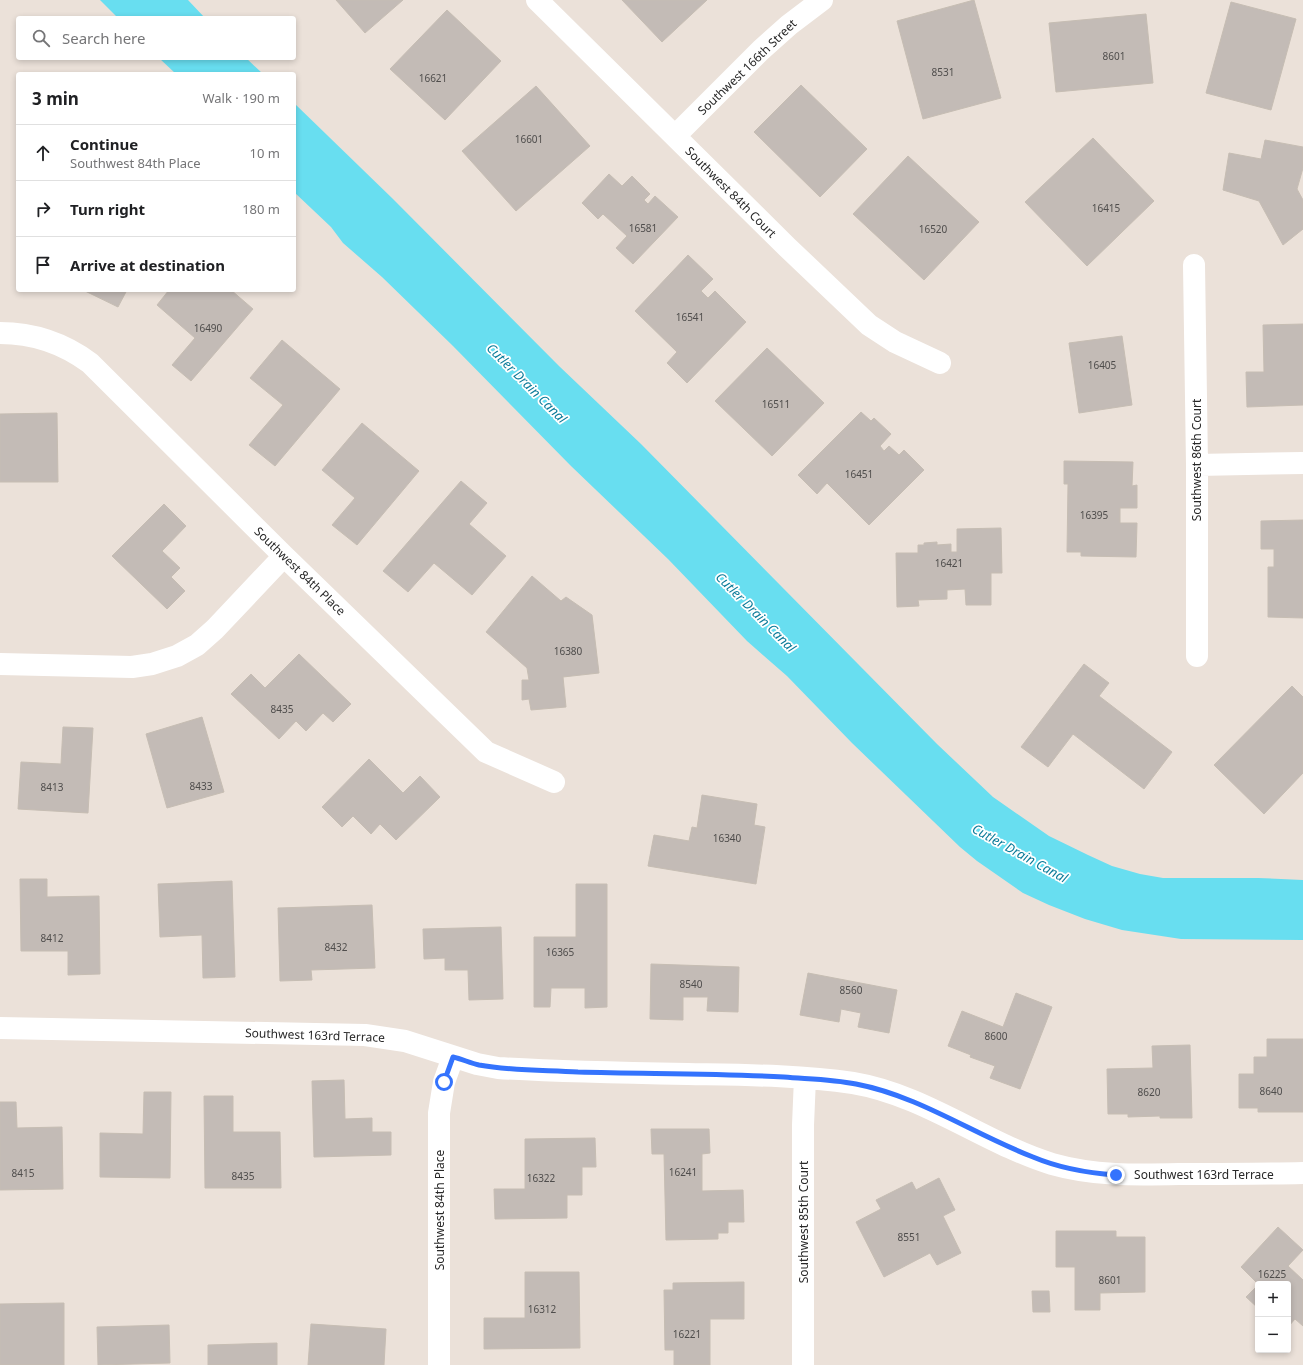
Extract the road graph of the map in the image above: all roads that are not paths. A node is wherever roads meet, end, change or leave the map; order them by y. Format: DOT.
graph roads {
  1 [pos="537,0"];
  2 [pos="822,0"];
  3 [pos="675,136"];
  4 [pos="1194,265"];
  5 [pos="0,333"];
  6 [pos="940,363"];
  7 [pos="1303,463"];
  8 [pos="1197,465"];
  9 [pos="284,556"];
  10 [pos="1197,656"];
  11 [pos="0,664"];
  12 [pos="554,782"];
  13 [pos="0,1028"];
  14 [pos="453,1057"];
  15 [pos="805,1078"];
  16 [pos="1303,1173"];
  17 [pos="439,1365"];
  18 [pos="803,1365"];
  1 -- 3 [label="street, Southwest 84th Court"];
  2 -- 3 [label="street, Southwest 166th Street"];
  3 -- 6 [label="street, Southwest 84th Court"];
  4 -- 8 [label="street, Southwest 86th Court"];
  5 -- 9 [label="street, Southwest 84th Place"];
  7 -- 8 [label="street"];
  8 -- 10 [label="street, Southwest 86th Court"];
  9 -- 11 [label="street"];
  9 -- 12 [label="street, Southwest 84th Place"];
  13 -- 14 [label="street, Southwest 163rd Terrace"];
  14 -- 15 [label="street, Southwest 163rd Terrace"];
  14 -- 17 [label="street, Southwest 84th Place"];
  15 -- 16 [label="street, Southwest 163rd Terrace"];
  15 -- 18 [label="street, Southwest 85th Court"];
}
